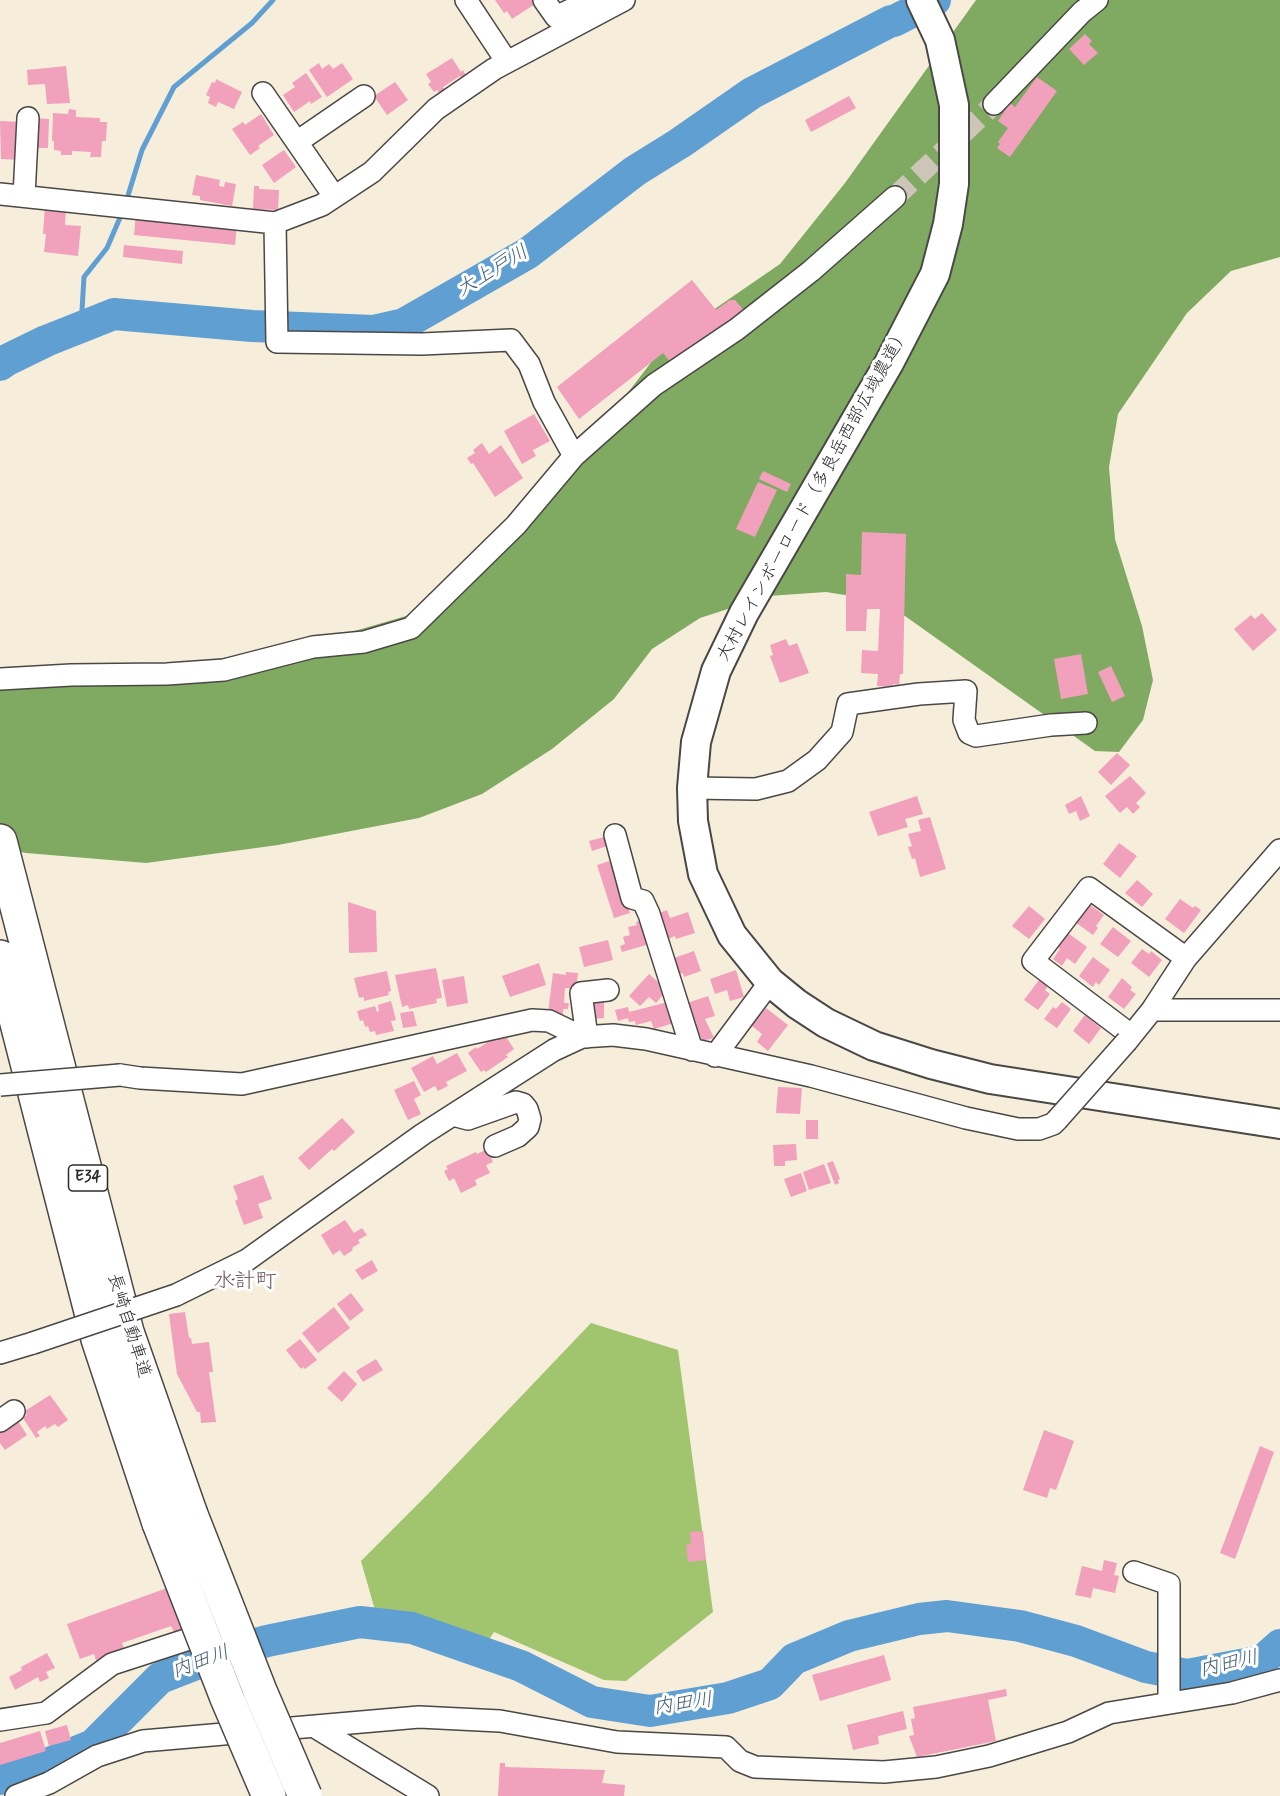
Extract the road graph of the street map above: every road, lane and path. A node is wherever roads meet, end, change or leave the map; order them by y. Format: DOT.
graph roads {
  1 [pos="466,0"];
  2 [pos="544,0"];
  3 [pos="591,0"];
  4 [pos="624,0"];
  5 [pos="921,0"];
  6 [pos="1097,0"];
  7 [pos="507,62"];
  8 [pos="263,93"];
  9 [pos="364,96"];
  10 [pos="994,104"];
  11 [pos="28,118"];
  12 [pos="297,142"];
  13 [pos="0,194"];
  14 [pos="24,196"];
  15 [pos="334,196"];
  16 [pos="895,197"];
  17 [pos="275,223"];
  18 [pos="574,456"];
  19 [pos="0,679"];
  20 [pos="1086,723"];
  21 [pos="692,788"];
  22 [pos="615,835"];
  23 [pos="0,841"];
  24 [pos="1280,850"];
  25 [pos="0,957"];
  26 [pos="1186,958"];
  27 [pos="770,982"];
  28 [pos="608,990"];
  29 [pos="1152,1010"];
  30 [pos="1280,1010"];
  31 [pos="585,1037"];
  32 [pos="1129,1038"];
  33 [pos="692,1050"];
  34 [pos="715,1056"];
  35 [pos="0,1085"];
  36 [pos="453,1115"];
  37 [pos="1280,1124"];
  38 [pos="495,1146"];
  39 [pos="0,1353"];
  40 [pos="1134,1572"];
  41 [pos="189,1639"];
  42 [pos="1280,1680"];
  43 [pos="1169,1696"];
  44 [pos="0,1720"];
  45 [pos="315,1727"];
  46 [pos="16,1796"];
  47 [pos="270,1796"];
  48 [pos="305,1796"];
  49 [pos="428,1796"];
  1 -- 7 [label="street"];
  2 -- 3 [label="street"];
  4 -- 7 [label="street"];
  5 -- 21 [label="street, 大村レインボーロード（多良岳西部広域農道）"];
  6 -- 10 [label="street"];
  7 -- 15 [label="street"];
  8 -- 12 [label="street"];
  9 -- 12 [label="street"];
  11 -- 14 [label="street"];
  12 -- 15 [label="street"];
  13 -- 14 [label="street"];
  14 -- 17 [label="street"];
  15 -- 17 [label="street"];
  16 -- 18 [label="street"];
  17 -- 18 [label="street"];
  18 -- 19 [label="street"];
  20 -- 21 [label="street"];
  21 -- 27 [label="street, 大村レインボーロード（多良岳西部広域農道）"];
  22 -- 33 [label="street"];
  23 -- 48 [label="highway, 長崎自動車道 / E34, bridge"];
  24 -- 26 [label="street"];
  25 -- 47 [label="highway, 長崎自動車道 / E34, bridge"];
  26 -- 29 [label="street"];
  26 -- 32 [label="street"];
  27 -- 34 [label="street"];
  27 -- 37 [label="street, 大村レインボーロード（多良岳西部広域農道）"];
  28 -- 31 [label="street"];
  29 -- 30 [label="street"];
  29 -- 32 [label="street"];
  31 -- 33 [label="street"];
  31 -- 35 [label="street, bridge"];
  31 -- 36 [label="street"];
  32 -- 34 [label="street, bridge"];
  33 -- 34 [label="street"];
  36 -- 38 [label="street"];
  36 -- 39 [label="street, bridge"];
  40 -- 43 [label="street"];
  41 -- 44 [label="street"];
  42 -- 43 [label="street"];
  43 -- 45 [label="street"];
  45 -- 46 [label="street"];
  45 -- 49 [label="street"];
}
